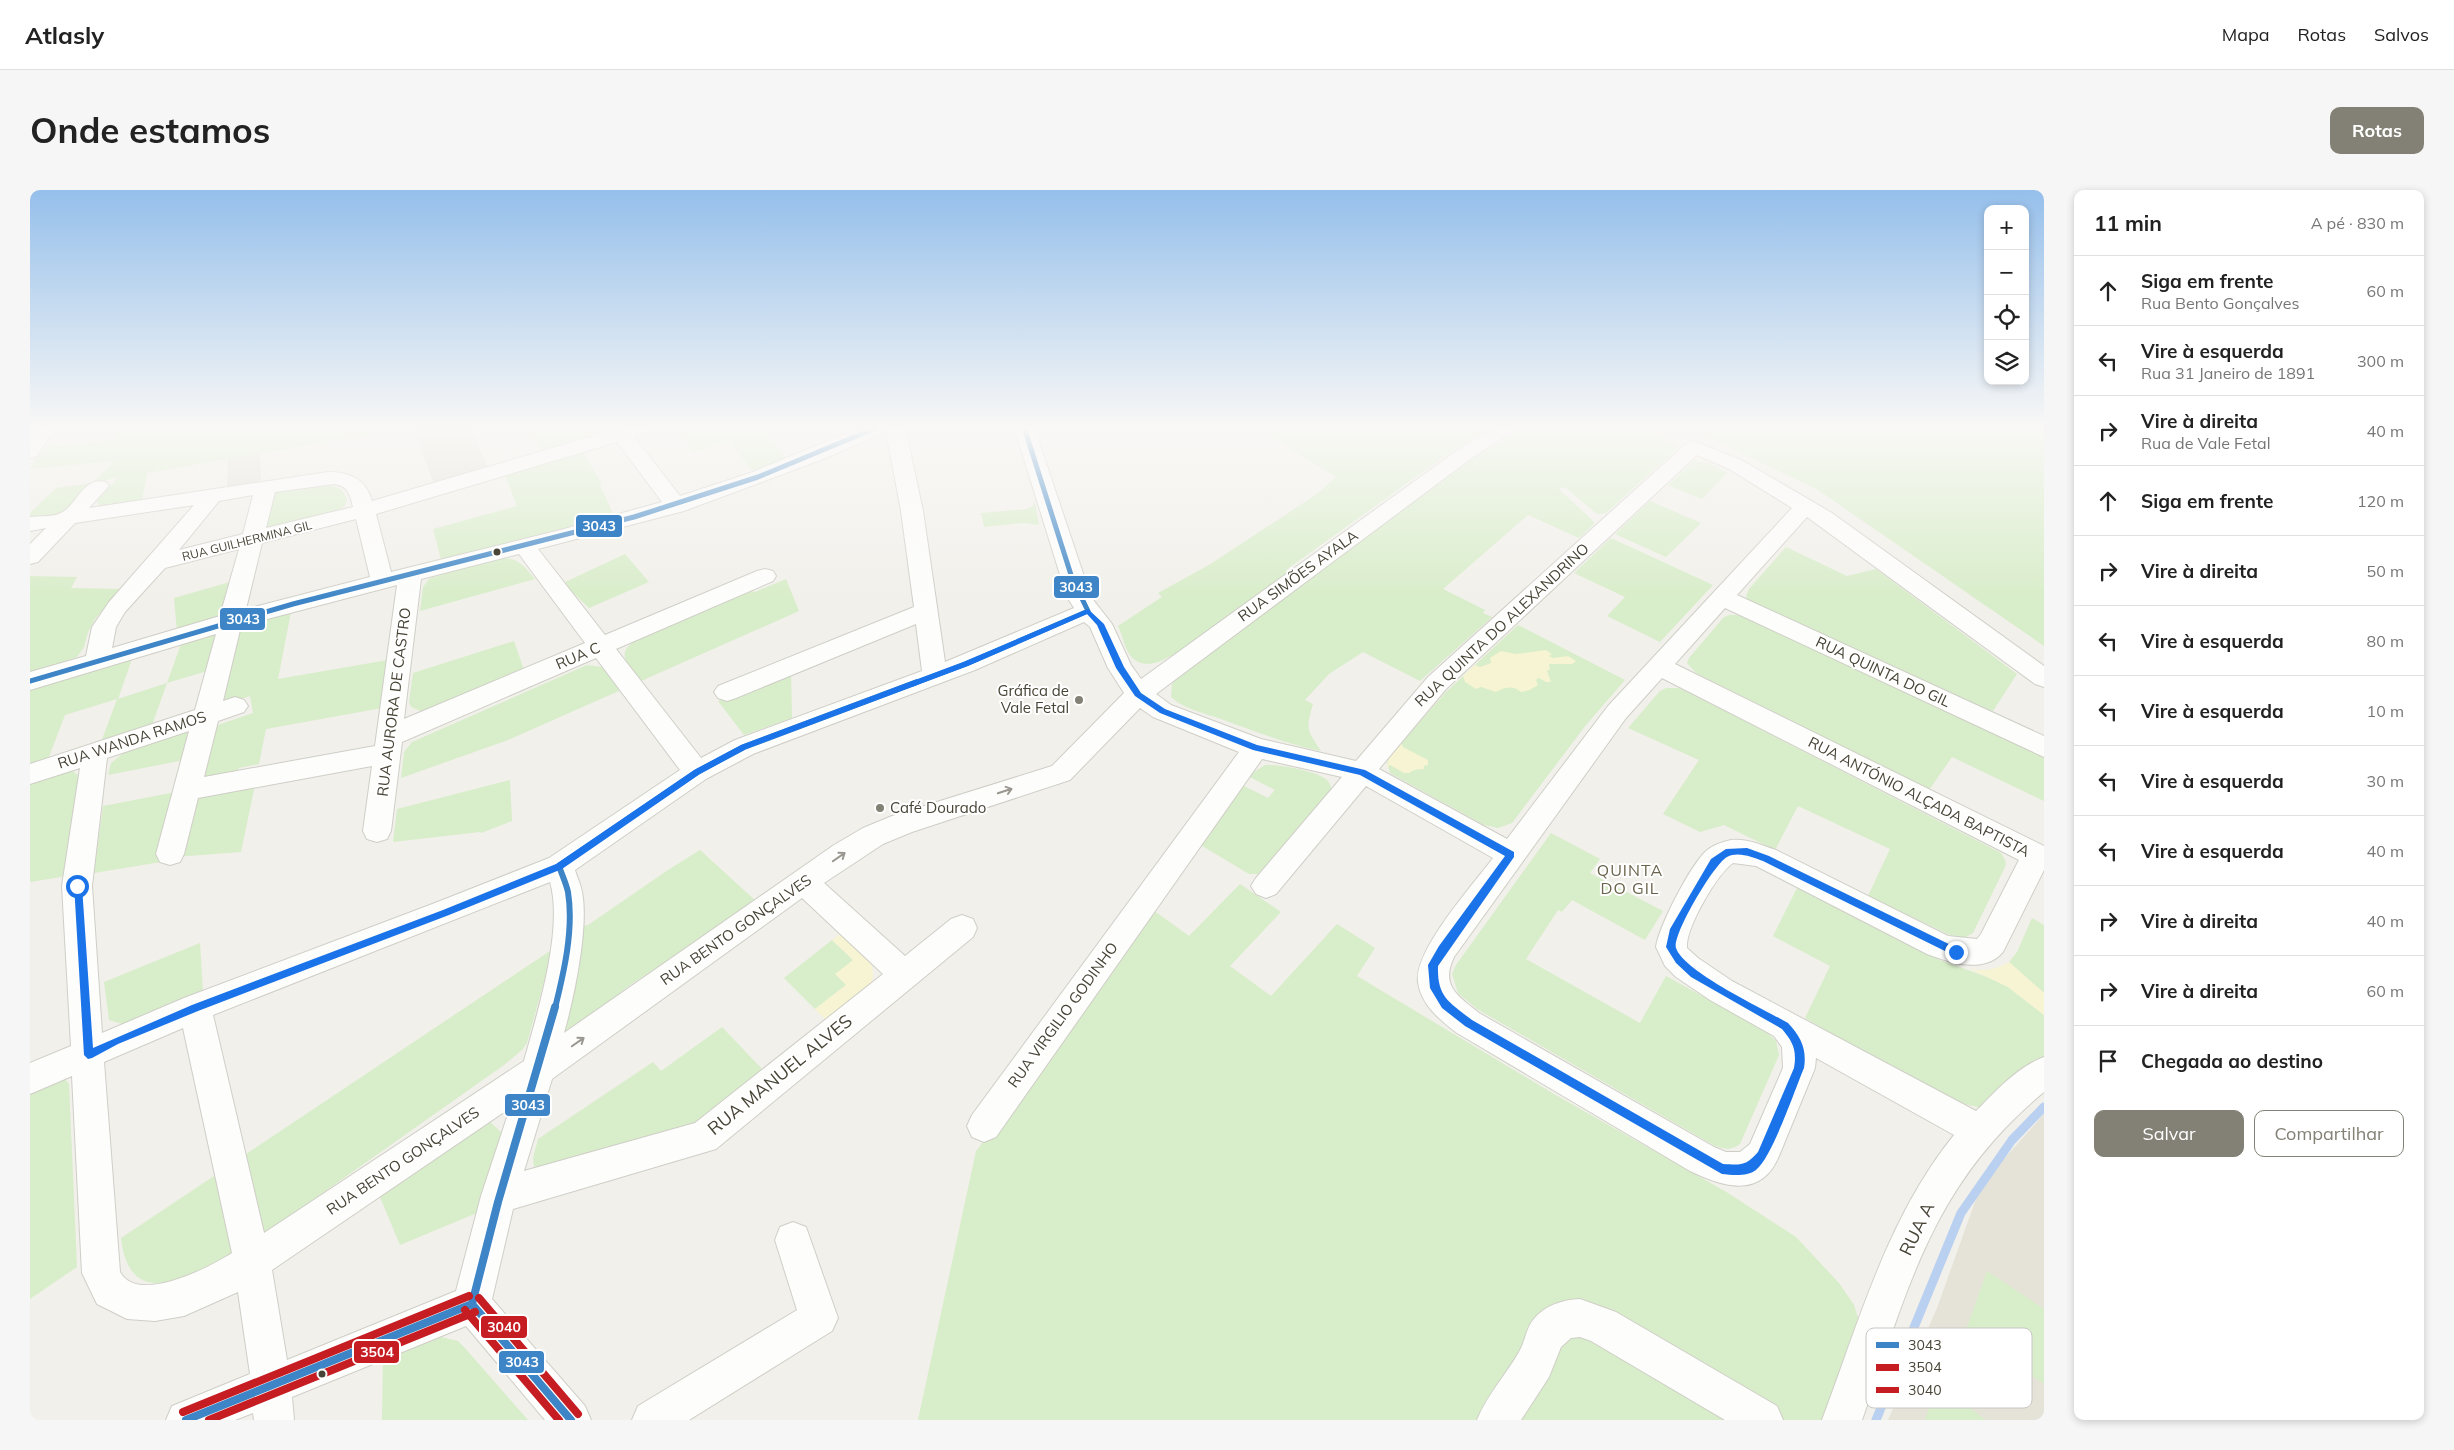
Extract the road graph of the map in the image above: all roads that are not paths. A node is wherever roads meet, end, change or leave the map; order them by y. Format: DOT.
graph roads {
  1 [pos="282,484"];
  2 [pos="354,484"];
  3 [pos="453,484"];
  4 [pos="660,484"];
  5 [pos="735,484"];
  6 [pos="907,484"];
  7 [pos="1042,484"];
  8 [pos="1423,484"];
  9 [pos="1653,484"];
  10 [pos="1769,484"];
  11 [pos="99,486"];
  12 [pos="266,487"];
  13 [pos="212,496"];
  14 [pos="676,506"];
  15 [pos="1805,506"];
  16 [pos="365,510"];
  17 [pos="67,519"];
  18 [pos="30,524"];
  19 [pos="253,541"];
  20 [pos="524,546"];
  21 [pos="30,557"];
  22 [pos="157,563"];
  23 [pos="410,574"];
  24 [pos="765,576"];
  25 [pos="382,581"];
  26 [pos="1722,597"];
  27 [pos="927,610"];
  28 [pos="1088,611"];
  29 [pos="230,622"];
  30 [pos="600,647"];
  31 [pos="97,660"];
  32 [pos="1659,666"];
  33 [pos="935,676"];
  34 [pos="2044,678"];
  35 [pos="30,681"];
  36 [pos="727,692"];
  37 [pos="1138,694"];
  38 [pos="235,706"];
  39 [pos="206,716"];
  40 [pos="389,744"];
  41 [pos="2044,747"];
  42 [pos="1256,748"];
  43 [pos="95,752"];
  44 [pos="697,772"];
  45 [pos="1362,772"];
  46 [pos="30,774"];
  47 [pos="188,790"];
  48 [pos="377,831"];
  49 [pos="170,854"];
  50 [pos="1511,855"];
  51 [pos="2040,857"];
  52 [pos="559,866"];
  53 [pos="804,882"];
  54 [pos="1266,886"];
  55 [pos="962,928"];
  56 [pos="905,975"];
  57 [pos="195,1008"];
  58 [pos="1767,1014"];
  59 [pos="88,1055"];
  60 [pos="538,1070"];
  61 [pos="2044,1072"];
  62 [pos="30,1079"];
  63 [pos="984,1126"];
  64 [pos="1978,1130"];
  65 [pos="499,1196"];
  66 [pos="792,1240"];
  67 [pos="252,1262"];
  68 [pos="472,1304"];
  69 [pos="1876,1328"];
  70 [pos="1866,1356"];
  71 [pos="272,1402"];
  72 [pos="186,1420"];
  73 [pos="571,1420"];
  74 [pos="652,1420"];
  75 [pos="1497,1420"];
  76 [pos="1763,1420"];
  77 [pos="1842,1420"];
  1 -- 12 [label="street"];
  2 -- 16 [label="street"];
  3 -- 16 [label="street, RUA GUILHERMINA GIL"];
  4 -- 14 [label="street"];
  5 -- 14 [label="street"];
  6 -- 27 [label="street"];
  7 -- 28 [label="street"];
  8 -- 37 [label="street, RUA SIMÕES AYALA"];
  9 -- 45 [label="street, RUA QUINTA DO ALEXANDRINO"];
  10 -- 15 [label="street, RUA QUINTA DO ALEXANDRINO"];
  11 -- 17 [label="street"];
  12 -- 13 [label="street"];
  12 -- 19 [label="street"];
  13 -- 17 [label="street"];
  13 -- 22 [label="street"];
  14 -- 20 [label="street"];
  15 -- 26 [label="street, RUA ANTÓNIO ALÇADA BAPTISTA"];
  15 -- 34 [label="street"];
  16 -- 19 [label="street, RUA GUILHERMINA GIL"];
  16 -- 25 [label="street"];
  17 -- 18 [label="street"];
  17 -- 21 [label="street"];
  19 -- 22 [label="street, RUA GUILHERMINA GIL"];
  19 -- 29 [label="street"];
  20 -- 23 [label="street"];
  20 -- 30 [label="street"];
  22 -- 31 [label="street"];
  23 -- 25 [label="street"];
  23 -- 40 [label="street, RUA AURORA DE CASTRO"];
  24 -- 30 [label="street, RUA C"];
  25 -- 29 [label="street"];
  26 -- 32 [label="street, RUA ANTÓNIO ALÇADA BAPTISTA"];
  26 -- 41 [label="street, RUA QUINTA DO GIL"];
  27 -- 33 [label="street"];
  27 -- 36 [label="street"];
  28 -- 33 [label="street"];
  28 -- 37 [label="street"];
  29 -- 31 [label="street"];
  29 -- 39 [label="street"];
  30 -- 40 [label="street, RUA C"];
  30 -- 44 [label="street"];
  31 -- 35 [label="street"];
  32 -- 50 [label="street, RUA ANTÓNIO ALÇADA BAPTISTA"];
  32 -- 51 [label="street, RUA ANTÓNIO ALÇADA BAPTISTA"];
  33 -- 44 [label="street"];
  37 -- 42 [label="street"];
  53 -- 37 [label="street, RUA BENTO GONÇALVES, one-way"];
  38 -- 39 [label="street, RUA WANDA RAMOS"];
  39 -- 43 [label="street, RUA WANDA RAMOS"];
  39 -- 47 [label="street"];
  40 -- 47 [label="street, RUA C"];
  40 -- 48 [label="street, RUA AURORA DE CASTRO"];
  42 -- 45 [label="street"];
  42 -- 63 [label="street, RUA VIRGILIO GODINHO"];
  43 -- 46 [label="street, RUA WANDA RAMOS"];
  43 -- 59 [label="street, RUA BENTO GONÇALVES"];
  44 -- 52 [label="street"];
  45 -- 50 [label="street"];
  45 -- 54 [label="street, RUA QUINTA DO ALEXANDRINO"];
  47 -- 49 [label="street"];
  50 -- 58 [label="street, RUA ANTÓNIO ALÇADA BAPTISTA"];
  51 -- 58 [label="street, RUA ANTÓNIO ALÇADA BAPTISTA"];
  52 -- 57 [label="street"];
  52 -- 60 [label="street"];
  53 -- 56 [label="street"];
  60 -- 53 [label="street, RUA BENTO GONÇALVES, one-way"];
  55 -- 56 [label="street, RUA MANUEL ALVES"];
  56 -- 65 [label="street, RUA MANUEL ALVES"];
  57 -- 59 [label="street"];
  57 -- 67 [label="street"];
  58 -- 64 [label="street"];
  59 -- 62 [label="street"];
  59 -- 67 [label="street, RUA BENTO GONÇALVES"];
  60 -- 65 [label="street"];
  60 -- 67 [label="street, RUA BENTO GONÇALVES"];
  61 -- 64 [label="street, RUA A"];
  64 -- 69 [label="street, RUA A"];
  65 -- 68 [label="street"];
  66 -- 74 [label="street"];
  67 -- 71 [label="street"];
  68 -- 71 [label="street"];
  68 -- 73 [label="street"];
  70 -- 77 [label="street, RUA A"];
  71 -- 72 [label="street"];
  75 -- 76 [label="street"];
}
